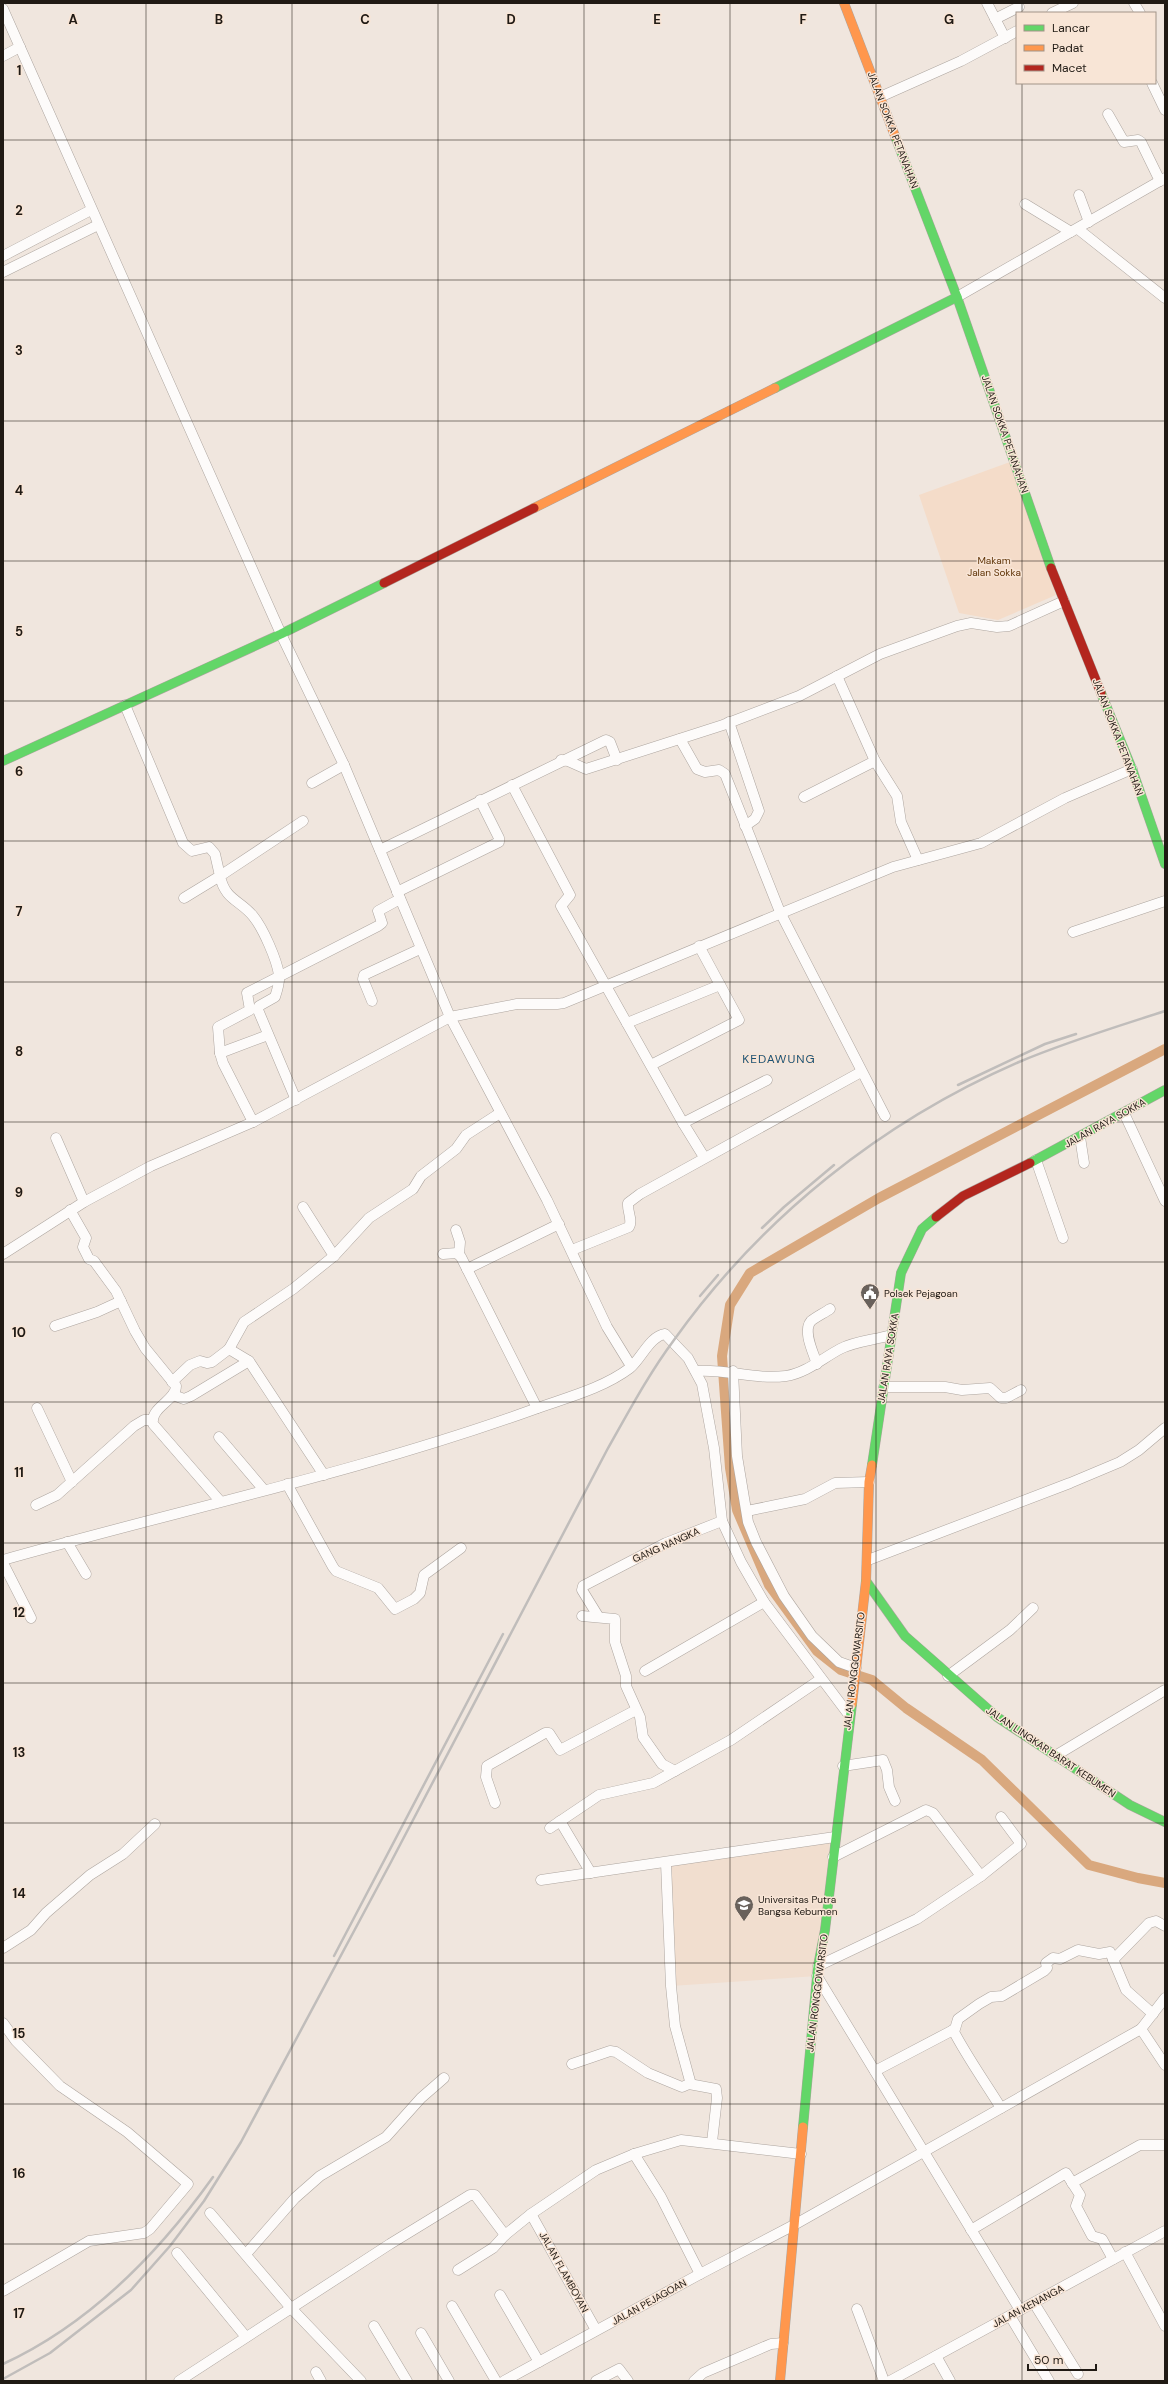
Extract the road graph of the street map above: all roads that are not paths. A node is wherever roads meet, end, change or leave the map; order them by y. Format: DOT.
graph roads {
  1 [pos="844,3"];
  2 [pos="987,3"];
  3 [pos="1073,3"];
  4 [pos="1134,3"];
  5 [pos="1019,7"];
  6 [pos="3,9"];
  7 [pos="1054,12"];
  8 [pos="1139,12"];
  9 [pos="995,19"];
  10 [pos="1016,32"];
  11 [pos="1005,38"];
  12 [pos="20,47"];
  13 [pos="3,56"];
  14 [pos="1152,84"];
  15 [pos="880,97"];
  16 [pos="1165,110"];
  17 [pos="1108,114"];
  18 [pos="1162,180"];
  19 [pos="1079,195"];
  20 [pos="1025,204"];
  21 [pos="94,217"];
  22 [pos="1089,222"];
  23 [pos="1075,231"];
  24 [pos="3,256"];
  25 [pos="3,272"];
  26 [pos="957,297"];
  27 [pos="1165,298"];
  28 [pos="1064,601"];
  29 [pos="281,634"];
  30 [pos="837,676"];
  31 [pos="125,705"];
  32 [pos="729,722"];
  33 [pos="680,739"];
  34 [pos="561,760"];
  35 [pos="617,760"];
  36 [pos="3,761"];
  37 [pos="875,761"];
  38 [pos="344,765"];
  39 [pos="1132,769"];
  40 [pos="312,783"];
  41 [pos="512,785"];
  42 [pos="804,797"];
  43 [pos="480,800"];
  44 [pos="303,821"];
  45 [pos="745,826"];
  46 [pos="380,850"];
  47 [pos="918,860"];
  48 [pos="1165,864"];
  49 [pos="220,876"];
  50 [pos="399,895"];
  51 [pos="184,898"];
  52 [pos="1165,901"];
  53 [pos="780,912"];
  54 [pos="1073,932"];
  55 [pos="699,946"];
  56 [pos="420,949"];
  57 [pos="279,975"];
  58 [pos="606,985"];
  59 [pos="720,985"];
  60 [pos="372,1001"];
  61 [pos="450,1017"];
  62 [pos="627,1023"];
  63 [pos="268,1035"];
  64 [pos="220,1053"];
  65 [pos="651,1065"];
  66 [pos="861,1072"];
  67 [pos="767,1080"];
  68 [pos="1165,1090"];
  69 [pos="296,1100"];
  70 [pos="500,1113"];
  71 [pos="1124,1113"];
  72 [pos="885,1116"];
  73 [pos="253,1122"];
  74 [pos="683,1123"];
  75 [pos="1080,1137"];
  76 [pos="56,1138"];
  77 [pos="704,1157"];
  78 [pos="1036,1160"];
  79 [pos="1084,1163"];
  80 [pos="84,1202"];
  81 [pos="1165,1202"];
  82 [pos="303,1207"];
  83 [pos="70,1210"];
  84 [pos="559,1224"];
  85 [pos="456,1230"];
  86 [pos="1063,1238"];
  87 [pos="572,1250"];
  88 [pos="3,1254"];
  89 [pos="444,1254"];
  90 [pos="459,1255"];
  91 [pos="334,1256"];
  92 [pos="467,1269"];
  93 [pos="121,1301"];
  94 [pos="830,1309"];
  95 [pos="55,1326"];
  96 [pos="891,1336"];
  97 [pos="229,1349"];
  98 [pos="248,1361"];
  99 [pos="817,1364"];
  100 [pos="631,1366"];
  101 [pos="697,1371"];
  102 [pos="731,1371"];
  103 [pos="172,1382"];
  104 [pos="884,1387"];
  105 [pos="1021,1390"];
  106 [pos="173,1395"];
  107 [pos="37,1408"];
  108 [pos="537,1408"];
  109 [pos="152,1420"];
  110 [pos="1165,1428"];
  111 [pos="219,1437"];
  112 [pos="324,1474"];
  113 [pos="72,1482"];
  114 [pos="869,1482"];
  115 [pos="287,1484"];
  116 [pos="264,1490"];
  117 [pos="220,1501"];
  118 [pos="36,1505"];
  119 [pos="747,1511"];
  120 [pos="722,1521"];
  121 [pos="67,1542"];
  122 [pos="460,1548"];
  123 [pos="868,1560"];
  124 [pos="3,1561"];
  125 [pos="86,1574"];
  126 [pos="866,1581"];
  127 [pos="764,1602"];
  128 [pos="862,1604"];
  129 [pos="882,1604"];
  130 [pos="1033,1608"];
  131 [pos="582,1616"];
  132 [pos="598,1616"];
  133 [pos="31,1618"];
  134 [pos="855,1669"];
  135 [pos="645,1671"];
  136 [pos="948,1676"];
  137 [pos="821,1679"];
  138 [pos="1165,1690"];
  139 [pos="636,1710"];
  140 [pos="849,1715"];
  141 [pos="1055,1756"];
  142 [pos="843,1766"];
  143 [pos="675,1771"];
  144 [pos="895,1801"];
  145 [pos="495,1803"];
  146 [pos="1001,1817"];
  147 [pos="560,1821"];
  148 [pos="1165,1822"];
  149 [pos="155,1824"];
  150 [pos="550,1828"];
  151 [pos="835,1837"];
  152 [pos="832,1857"];
  153 [pos="666,1863"];
  154 [pos="591,1873"];
  155 [pos="981,1876"];
  156 [pos="541,1880"];
  157 [pos="1165,1926"];
  158 [pos="3,1948"];
  159 [pos="1113,1960"];
  160 [pos="818,1971"];
  161 [pos="1165,1998"];
  162 [pos="1153,2014"];
  163 [pos="3,2023"];
  164 [pos="1141,2029"];
  165 [pos="953,2030"];
  166 [pos="572,2064"];
  167 [pos="1165,2065"];
  168 [pos="875,2071"];
  169 [pos="444,2078"];
  170 [pos="689,2084"];
  171 [pos="1001,2108"];
  172 [pos="712,2142"];
  173 [pos="1165,2145"];
  174 [pos="924,2152"];
  175 [pos="634,2154"];
  176 [pos="801,2154"];
  177 [pos="1072,2183"];
  178 [pos="210,2213"];
  179 [pos="531,2214"];
  180 [pos="794,2225"];
  181 [pos="972,2230"];
  182 [pos="1165,2230"];
  183 [pos="505,2235"];
  184 [pos="1126,2252"];
  185 [pos="176,2253"];
  186 [pos="246,2254"];
  187 [pos="1113,2259"];
  188 [pos="458,2270"];
  189 [pos="700,2274"];
  190 [pos="3,2291"];
  191 [pos="500,2295"];
  192 [pos="1034,2303"];
  193 [pos="452,2306"];
  194 [pos="291,2308"];
  195 [pos="857,2309"];
  196 [pos="1020,2310"];
  197 [pos="1010,2316"];
  198 [pos="374,2326"];
  199 [pos="1165,2326"];
  200 [pos="596,2330"];
  201 [pos="421,2333"];
  202 [pos="246,2337"];
  203 [pos="783,2343"];
  204 [pos="936,2356"];
  205 [pos="539,2362"];
  206 [pos="1078,2374"];
  207 [pos="179,2381"];
  208 [pos="361,2381"];
  209 [pos="407,2381"];
  210 [pos="449,2381"];
  211 [pos="496,2381"];
  212 [pos="504,2381"];
  213 [pos="596,2381"];
  214 [pos="628,2381"];
  215 [pos="694,2381"];
  216 [pos="780,2381"];
  217 [pos="884,2381"];
  218 [pos="890,2381"];
  219 [pos="950,2381"];
  220 [pos="1049,2381"];
  1 -- 15 [label="street, JALAN SOKKA PETANAHAN"];
  2 -- 9 [label="street"];
  3 -- 7 [label="street"];
  4 -- 8 [label="street"];
  5 -- 9 [label="street"];
  6 -- 12 [label="street"];
  9 -- 11 [label="street"];
  10 -- 11 [label="street"];
  11 -- 15 [label="street"];
  12 -- 13 [label="street"];
  12 -- 21 [label="street"];
  14 -- 16 [label="street"];
  15 -- 26 [label="street, JALAN SOKKA PETANAHAN"];
  17 -- 18 [label="street"];
  18 -- 22 [label="street"];
  19 -- 22 [label="street"];
  20 -- 23 [label="street"];
  21 -- 24 [label="street"];
  21 -- 25 [label="street"];
  21 -- 29 [label="street"];
  22 -- 23 [label="street"];
  23 -- 26 [label="street"];
  23 -- 27 [label="street"];
  26 -- 28 [label="street, JALAN SOKKA PETANAHAN"];
  26 -- 29 [label="street"];
  28 -- 30 [label="street"];
  28 -- 39 [label="street, JALAN SOKKA PETANAHAN"];
  29 -- 31 [label="street"];
  29 -- 38 [label="street"];
  30 -- 32 [label="street"];
  30 -- 37 [label="street"];
  31 -- 36 [label="street"];
  31 -- 49 [label="street"];
  32 -- 33 [label="street"];
  32 -- 45 [label="street"];
  33 -- 35 [label="street"];
  33 -- 45 [label="street"];
  34 -- 35 [label="street"];
  34 -- 35 [label="street"];
  34 -- 41 [label="street"];
  37 -- 42 [label="street"];
  37 -- 47 [label="street"];
  38 -- 40 [label="street"];
  38 -- 46 [label="street"];
  39 -- 47 [label="street"];
  39 -- 48 [label="street, JALAN SOKKA PETANAHAN"];
  41 -- 43 [label="street"];
  41 -- 58 [label="street"];
  43 -- 46 [label="street"];
  43 -- 50 [label="street"];
  44 -- 49 [label="street"];
  45 -- 53 [label="street"];
  46 -- 50 [label="street"];
  47 -- 53 [label="street"];
  49 -- 51 [label="street"];
  49 -- 57 [label="street"];
  50 -- 56 [label="street"];
  50 -- 57 [label="street"];
  52 -- 54 [label="street"];
  53 -- 55 [label="street"];
  53 -- 66 [label="street"];
  55 -- 58 [label="street"];
  55 -- 59 [label="street"];
  56 -- 60 [label="street"];
  56 -- 61 [label="street"];
  57 -- 63 [label="street"];
  57 -- 64 [label="street"];
  58 -- 61 [label="street"];
  58 -- 62 [label="street"];
  59 -- 62 [label="street"];
  59 -- 65 [label="street"];
  61 -- 69 [label="street"];
  61 -- 70 [label="street"];
  62 -- 65 [label="street"];
  63 -- 64 [label="street"];
  63 -- 69 [label="street"];
  64 -- 73 [label="street"];
  65 -- 74 [label="street"];
  66 -- 72 [label="street"];
  66 -- 77 [label="street"];
  67 -- 74 [label="street"];
  68 -- 71 [label="street, JALAN RAYA SOKKA"];
  69 -- 73 [label="street"];
  70 -- 84 [label="street"];
  70 -- 91 [label="street"];
  71 -- 75 [label="street, JALAN RAYA SOKKA"];
  71 -- 81 [label="street"];
  73 -- 80 [label="street"];
  74 -- 77 [label="street"];
  75 -- 78 [label="street, JALAN RAYA SOKKA"];
  75 -- 79 [label="street"];
  76 -- 80 [label="street"];
  77 -- 87 [label="street"];
  78 -- 86 [label="street"];
  78 -- 96 [label="street, JALAN RAYA SOKKA"];
  80 -- 83 [label="street"];
  82 -- 91 [label="street"];
  83 -- 88 [label="street"];
  83 -- 93 [label="street"];
  84 -- 87 [label="street"];
  84 -- 92 [label="street"];
  85 -- 90 [label="street"];
  87 -- 100 [label="street"];
  89 -- 90 [label="street"];
  90 -- 92 [label="street"];
  91 -- 97 [label="street"];
  92 -- 108 [label="street"];
  93 -- 95 [label="street"];
  93 -- 103 [label="street"];
  94 -- 99 [label="street"];
  96 -- 99 [label="street"];
  96 -- 104 [label="street, JALAN RAYA SOKKA"];
  97 -- 98 [label="street"];
  97 -- 103 [label="street"];
  98 -- 106 [label="street"];
  98 -- 112 [label="street"];
  99 -- 102 [label="street"];
  100 -- 101 [label="street"];
  100 -- 108 [label="street"];
  101 -- 102 [label="street"];
  101 -- 120 [label="street"];
  102 -- 119 [label="street"];
  103 -- 106 [label="street"];
  104 -- 105 [label="street"];
  104 -- 114 [label="street, JALAN RAYA SOKKA"];
  106 -- 109 [label="street"];
  107 -- 113 [label="street"];
  108 -- 112 [label="street"];
  109 -- 113 [label="street"];
  109 -- 117 [label="street"];
  110 -- 123 [label="street"];
  111 -- 116 [label="street"];
  112 -- 115 [label="street"];
  113 -- 118 [label="street"];
  114 -- 119 [label="street"];
  114 -- 123 [label="street, JALAN RAYA SOKKA"];
  115 -- 116 [label="street"];
  115 -- 122 [label="street"];
  116 -- 117 [label="street"];
  117 -- 121 [label="street"];
  119 -- 134 [label="street"];
  120 -- 127 [label="street"];
  120 -- 132 [label="street, GANG NANGKA"];
  121 -- 124 [label="street"];
  121 -- 125 [label="street"];
  123 -- 126 [label="street, JALAN RAYA SOKKA"];
  124 -- 133 [label="street"];
  126 -- 128 [label="street, JALAN RONGGOWARSITO"];
  126 -- 129 [label="street, JALAN LINGKAR BARAT KEBUMEN"];
  127 -- 135 [label="street"];
  127 -- 137 [label="street"];
  128 -- 129 [label="street"];
  128 -- 134 [label="street, JALAN RONGGOWARSITO"];
  129 -- 136 [label="street, JALAN LINGKAR BARAT KEBUMEN"];
  130 -- 136 [label="street"];
  131 -- 132 [label="street"];
  132 -- 139 [label="street"];
  134 -- 140 [label="street, JALAN RONGGOWARSITO"];
  136 -- 141 [label="street, JALAN LINGKAR BARAT KEBUMEN"];
  137 -- 140 [label="street"];
  137 -- 143 [label="street"];
  138 -- 141 [label="street"];
  139 -- 143 [label="street"];
  139 -- 145 [label="street"];
  140 -- 142 [label="street, JALAN RONGGOWARSITO"];
  141 -- 148 [label="street, JALAN LINGKAR BARAT KEBUMEN"];
  142 -- 144 [label="street"];
  142 -- 151 [label="street, JALAN RONGGOWARSITO"];
  143 -- 147 [label="street"];
  146 -- 155 [label="street"];
  147 -- 150 [label="street"];
  147 -- 154 [label="street"];
  149 -- 158 [label="street"];
  151 -- 152 [label="street, JALAN RONGGOWARSITO"];
  151 -- 153 [label="street"];
  152 -- 155 [label="street"];
  152 -- 160 [label="street, JALAN RONGGOWARSITO"];
  153 -- 154 [label="street"];
  153 -- 170 [label="street"];
  154 -- 156 [label="street"];
  155 -- 160 [label="street"];
  157 -- 159 [label="street"];
  159 -- 162 [label="street"];
  159 -- 165 [label="street"];
  160 -- 168 [label="street"];
  160 -- 176 [label="street, JALAN RONGGOWARSITO"];
  161 -- 162 [label="street"];
  162 -- 164 [label="street"];
  163 -- 190 [label="street"];
  164 -- 167 [label="street"];
  164 -- 171 [label="street, JALAN PEJAGOAN"];
  165 -- 168 [label="street"];
  165 -- 171 [label="street"];
  166 -- 170 [label="street"];
  168 -- 174 [label="street"];
  169 -- 186 [label="street"];
  170 -- 172 [label="street"];
  171 -- 174 [label="street, JALAN PEJAGOAN"];
  172 -- 175 [label="street"];
  172 -- 176 [label="street"];
  173 -- 177 [label="street"];
  174 -- 180 [label="street, JALAN PEJAGOAN"];
  174 -- 181 [label="street"];
  175 -- 179 [label="street"];
  175 -- 189 [label="street"];
  176 -- 180 [label="street, JALAN RONGGOWARSITO"];
  177 -- 181 [label="street"];
  177 -- 187 [label="street"];
  178 -- 186 [label="street"];
  179 -- 183 [label="street"];
  179 -- 200 [label="street, JALAN FLAMBOYAN"];
  180 -- 189 [label="street, JALAN PEJAGOAN"];
  180 -- 203 [label="street, JALAN RONGGOWARSITO"];
  181 -- 196 [label="street"];
  182 -- 184 [label="street, JALAN KENANGA"];
  183 -- 188 [label="street"];
  183 -- 194 [label="street"];
  184 -- 187 [label="street, JALAN KENANGA"];
  184 -- 199 [label="street"];
  185 -- 202 [label="street"];
  186 -- 194 [label="street"];
  187 -- 192 [label="street, JALAN KENANGA"];
  189 -- 200 [label="street, JALAN PEJAGOAN"];
  191 -- 205 [label="street"];
  192 -- 196 [label="street, JALAN KENANGA"];
  192 -- 206 [label="street"];
  193 -- 211 [label="street"];
  194 -- 202 [label="street"];
  194 -- 208 [label="street"];
  195 -- 217 [label="street"];
  196 -- 197 [label="street, JALAN KENANGA"];
  197 -- 204 [label="street, JALAN KENANGA"];
  197 -- 220 [label="street"];
  198 -- 209 [label="street"];
  200 -- 205 [label="street, JALAN PEJAGOAN"];
  201 -- 210 [label="street"];
  202 -- 207 [label="street"];
  203 -- 215 [label="street"];
  203 -- 216 [label="street, JALAN RONGGOWARSITO"];
  204 -- 218 [label="street, JALAN KENANGA"];
  204 -- 219 [label="street"];
  205 -- 212 [label="street, JALAN PEJAGOAN"];
  213 -- 214 [label="street"];
}
